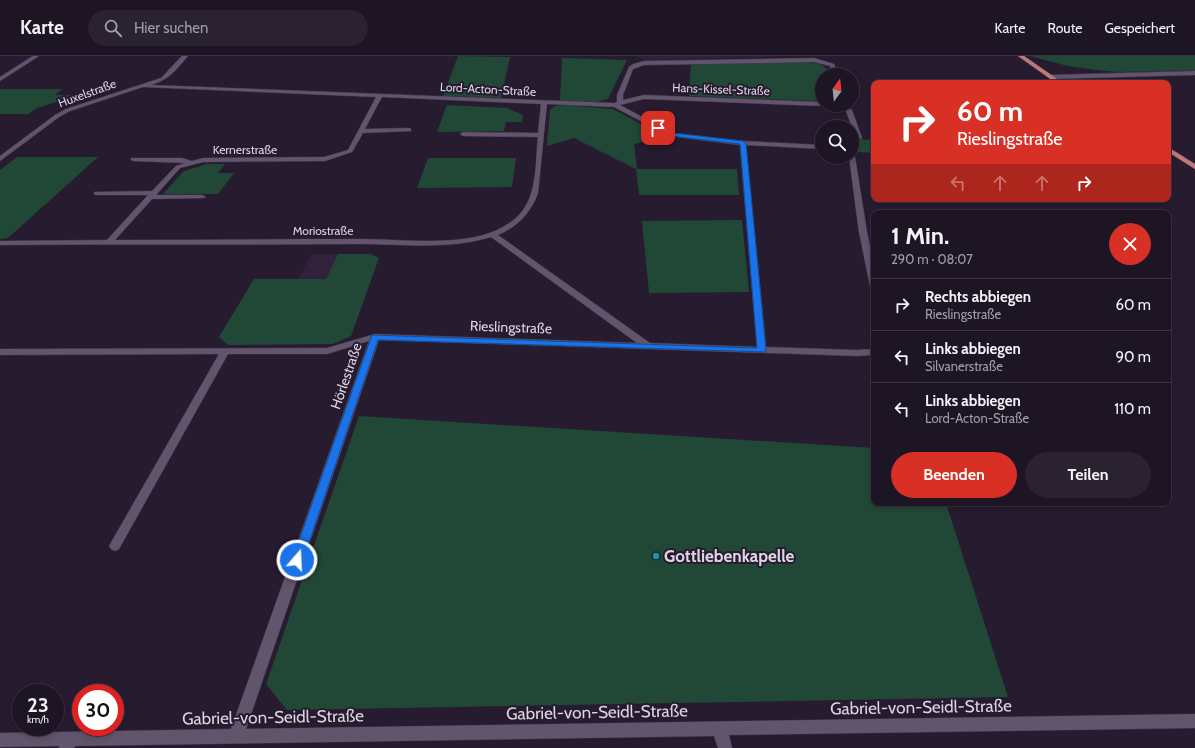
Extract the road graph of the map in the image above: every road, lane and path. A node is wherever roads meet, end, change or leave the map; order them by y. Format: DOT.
graph roads {
  1 [pos="36,56"];
  2 [pos="185,56"];
  3 [pos="1021,56"];
  4 [pos="834,68"];
  5 [pos="1195,73"];
  6 [pos="1051,77"];
  7 [pos="0,79"];
  8 [pos="1056,80"];
  9 [pos="144,86"];
  10 [pos="380,95"];
  11 [pos="544,103"];
  12 [pos="617,104"];
  13 [pos="815,104"];
  14 [pos="409,130"];
  15 [pos="360,131"];
  16 [pos="463,134"];
  17 [pos="541,135"];
  18 [pos="743,143"];
  19 [pos="815,147"];
  20 [pos="0,150"];
  21 [pos="13,150"];
  22 [pos="1171,151"];
  23 [pos="0,159"];
  24 [pos="133,159"];
  25 [pos="191,163"];
  26 [pos="853,164"];
  27 [pos="1195,167"];
  28 [pos="96,193"];
  29 [pos="152,195"];
  30 [pos="202,197"];
  31 [pos="492,234"];
  32 [pos="109,242"];
  33 [pos="0,244"];
  34 [pos="871,271"];
  35 [pos="375,337"];
  36 [pos="646,346"];
  37 [pos="762,350"];
  38 [pos="225,351"];
  39 [pos="0,352"];
  40 [pos="871,352"];
  41 [pos="115,546"];
  42 [pos="1195,721"];
  43 [pos="719,728"];
  44 [pos="236,736"];
  45 [pos="0,740"];
  46 [pos="69,743"];
  47 [pos="725,748"];
  1 -- 7 [label="street"];
  2 -- 9 [label="street, Huxelstraße"];
  3 -- 6 [label="main road"];
  4 -- 12 [label="street, Hans-Kissel-Straße"];
  5 -- 6 [label="street"];
  6 -- 8 [label="main road"];
  9 -- 10 [label="street, Lord-Acton-Straße"];
  9 -- 21 [label="street, Huxelstraße"];
  10 -- 11 [label="street, Lord-Acton-Straße"];
  10 -- 15 [label="street, Kernerstraße"];
  11 -- 12 [label="street, Lord-Acton-Straße"];
  11 -- 17 [label="street, Moriostraße"];
  12 -- 13 [label="street, Hans-Kissel-Straße"];
  12 -- 18 [label="street, Lord-Acton-Straße"];
  14 -- 15 [label="street"];
  15 -- 25 [label="street, Kernerstraße"];
  16 -- 17 [label="street"];
  17 -- 31 [label="street, Moriostraße"];
  18 -- 19 [label="street, Lord-Acton-Straße"];
  18 -- 37 [label="street"];
  20 -- 21 [label="street"];
  21 -- 23 [label="street, Huxelstraße"];
  22 -- 27 [label="main road"];
  24 -- 25 [label="street"];
  25 -- 29 [label="street, Kernerstraße"];
  26 -- 34 [label="street"];
  28 -- 29 [label="street"];
  29 -- 30 [label="street"];
  29 -- 32 [label="street, Kernerstraße"];
  31 -- 32 [label="street, Moriostraße"];
  31 -- 36 [label="street"];
  32 -- 33 [label="street, Moriostraße"];
  35 -- 36 [label="street, Rieslingstraße"];
  35 -- 38 [label="street, Hörlestraße"];
  35 -- 44 [label="street, Hörlestraße"];
  36 -- 37 [label="street, Rieslingstraße"];
  37 -- 40 [label="street, Rieslingstraße"];
  38 -- 39 [label="street, Hörlestraße"];
  38 -- 41 [label="street"];
  42 -- 43 [label="street, Gabriel-von-Seidl-Straße"];
  43 -- 44 [label="street, Gabriel-von-Seidl-Straße"];
  43 -- 47 [label="street"];
  44 -- 46 [label="street, Gabriel-von-Seidl-Straße"];
  45 -- 46 [label="street, Gabriel-von-Seidl-Straße"];
}
